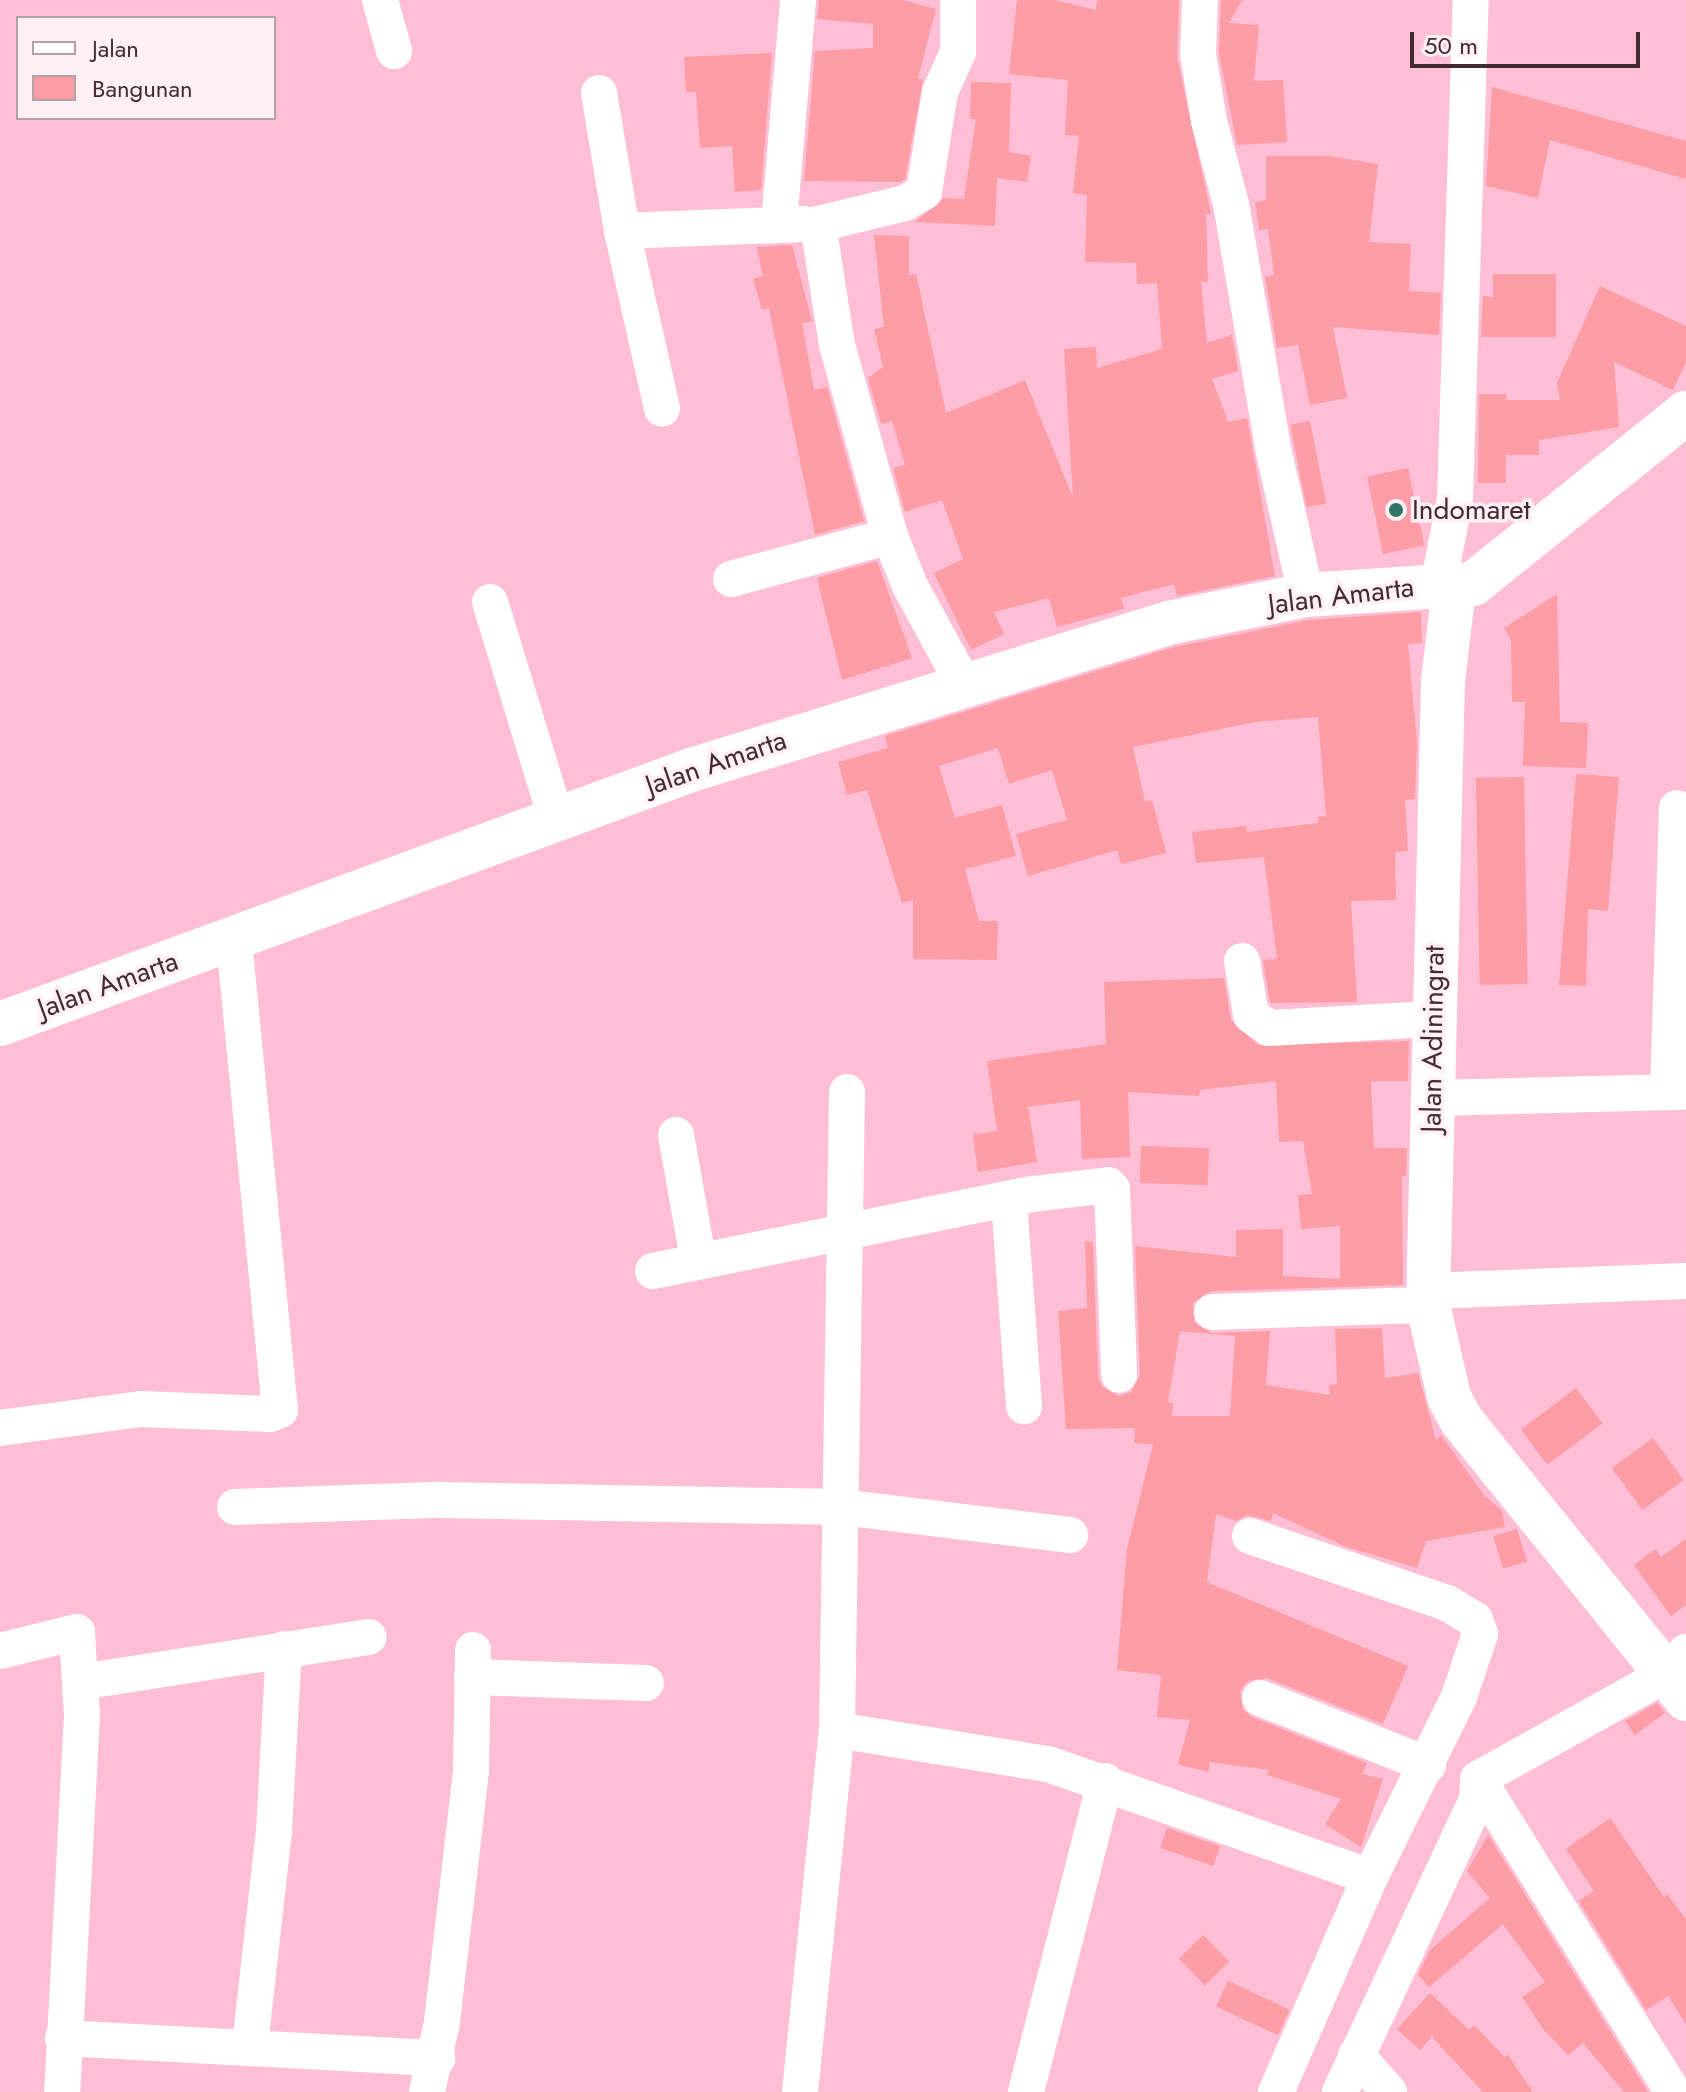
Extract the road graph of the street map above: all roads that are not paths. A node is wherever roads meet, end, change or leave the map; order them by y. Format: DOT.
graph roads {
  1 [pos="380,0"];
  2 [pos="798,0"];
  3 [pos="958,0"];
  4 [pos="1200,0"];
  5 [pos="1471,0"];
  6 [pos="394,51"];
  7 [pos="599,93"];
  8 [pos="779,223"];
  9 [pos="818,224"];
  10 [pos="622,231"];
  11 [pos="662,409"];
  12 [pos="1686,413"];
  13 [pos="890,536"];
  14 [pos="731,579"];
  15 [pos="1446,588"];
  16 [pos="1306,595"];
  17 [pos="490,602"];
  18 [pos="964,685"];
  19 [pos="1677,808"];
  20 [pos="557,821"];
  21 [pos="234,938"];
  22 [pos="1242,961"];
  23 [pos="1431,1019"];
  24 [pos="0,1024"];
  25 [pos="847,1092"];
  26 [pos="1677,1092"];
  27 [pos="1432,1098"];
  28 [pos="676,1135"];
  29 [pos="1009,1201"];
  30 [pos="846,1233"];
  31 [pos="698,1259"];
  32 [pos="653,1271"];
  33 [pos="1686,1281"];
  34 [pos="1428,1298"];
  35 [pos="1212,1312"];
  36 [pos="1119,1375"];
  37 [pos="1024,1406"];
  38 [pos="0,1428"];
  39 [pos="235,1507"];
  40 [pos="841,1507"];
  41 [pos="1070,1535"];
  42 [pos="1250,1536"];
  43 [pos="369,1637"];
  44 [pos="284,1649"];
  45 [pos="0,1651"];
  46 [pos="1679,1675"];
  47 [pos="81,1682"];
  48 [pos="646,1683"];
  49 [pos="1260,1698"];
  50 [pos="837,1730"];
  51 [pos="1428,1765"];
  52 [pos="1478,1779"];
  53 [pos="1105,1781"];
  54 [pos="1370,1877"];
  55 [pos="63,2038"];
  56 [pos="250,2045"];
  57 [pos="1356,2055"];
  58 [pos="438,2082"];
  59 [pos="62,2092"];
  60 [pos="800,2092"];
  61 [pos="1026,2092"];
  62 [pos="1276,2092"];
  63 [pos="1340,2092"];
  64 [pos="1389,2092"];
  65 [pos="1673,2092"];
  1 -- 6 [label="street"];
  2 -- 8 [label="street"];
  3 -- 9 [label="street"];
  4 -- 16 [label="street"];
  5 -- 15 [label="street"];
  7 -- 10 [label="street"];
  8 -- 9 [label="street"];
  8 -- 10 [label="street"];
  9 -- 13 [label="street"];
  10 -- 11 [label="street"];
  12 -- 15 [label="street"];
  13 -- 14 [label="street"];
  13 -- 18 [label="street"];
  15 -- 16 [label="street, Jalan Amarta"];
  15 -- 23 [label="street, Jalan Adiningrat"];
  16 -- 18 [label="street, Jalan Amarta"];
  17 -- 20 [label="street"];
  18 -- 20 [label="street, Jalan Amarta"];
  19 -- 26 [label="street"];
  20 -- 21 [label="street, Jalan Amarta"];
  21 -- 24 [label="street, Jalan Amarta"];
  21 -- 38 [label="street"];
  22 -- 23 [label="street"];
  23 -- 27 [label="street, Jalan Adiningrat"];
  25 -- 30 [label="street"];
  26 -- 27 [label="street"];
  27 -- 34 [label="street, Jalan Adiningrat"];
  28 -- 31 [label="street"];
  29 -- 30 [label="street"];
  29 -- 36 [label="street"];
  29 -- 37 [label="street"];
  30 -- 31 [label="street"];
  30 -- 40 [label="street"];
  31 -- 32 [label="street"];
  33 -- 34 [label="street"];
  34 -- 35 [label="street"];
  34 -- 46 [label="street, Jalan Adiningrat"];
  39 -- 40 [label="street"];
  40 -- 41 [label="street"];
  40 -- 50 [label="street"];
  42 -- 51 [label="street"];
  43 -- 44 [label="street"];
  44 -- 47 [label="street"];
  44 -- 56 [label="street"];
  45 -- 47 [label="street"];
  46 -- 52 [label="street"];
  47 -- 55 [label="street"];
  48 -- 58 [label="street"];
  49 -- 51 [label="street"];
  50 -- 53 [label="street"];
  50 -- 60 [label="street"];
  51 -- 54 [label="street"];
  52 -- 57 [label="street"];
  52 -- 65 [label="street"];
  53 -- 54 [label="street"];
  53 -- 61 [label="street"];
  54 -- 62 [label="street"];
  55 -- 56 [label="street"];
  55 -- 59 [label="street"];
  56 -- 58 [label="street"];
  57 -- 63 [label="street"];
  57 -- 64 [label="street"];
}
